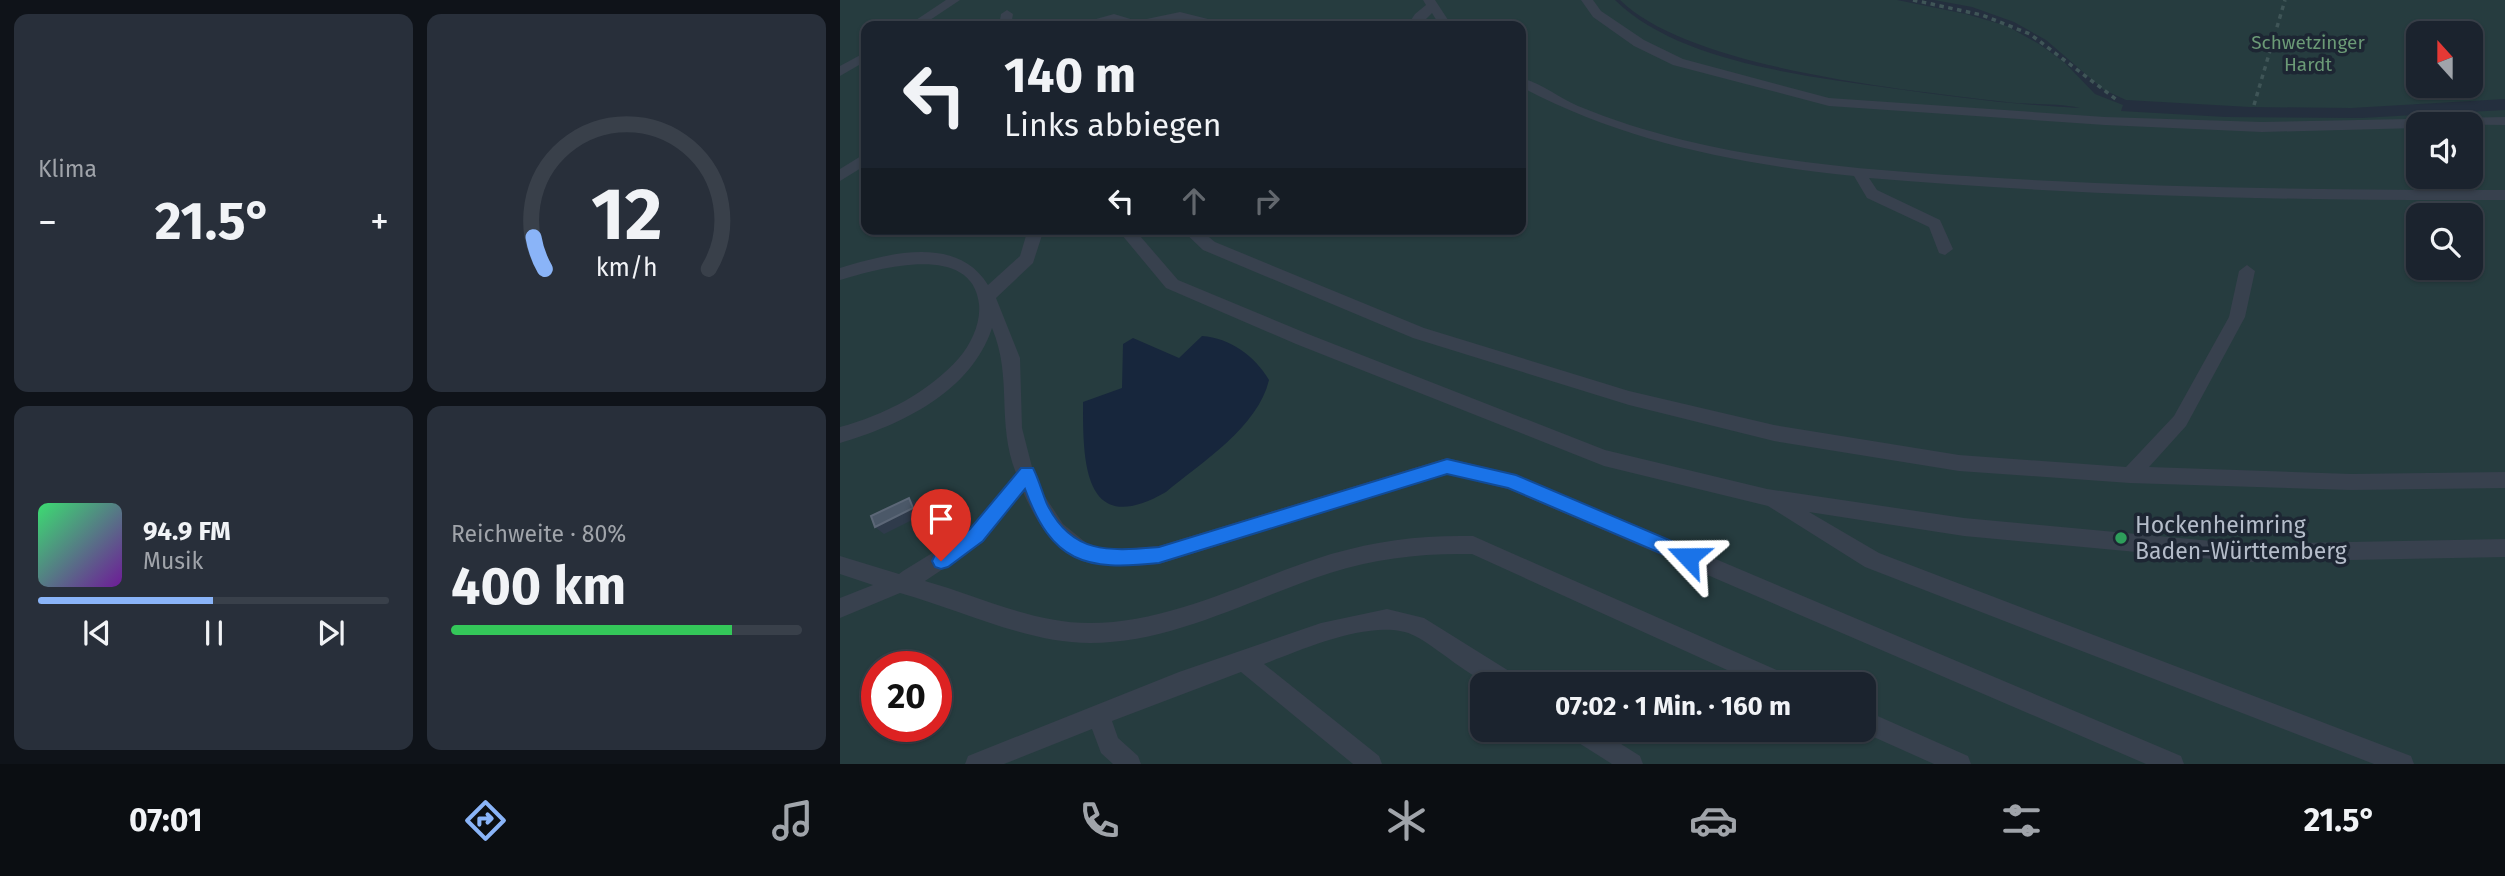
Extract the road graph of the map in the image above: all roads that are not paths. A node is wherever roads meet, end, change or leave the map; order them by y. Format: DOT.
graph roads {
  1 [pos="954,0"];
  2 [pos="1587,0"];
  3 [pos="1431,4"];
  4 [pos="921,21"];
  5 [pos="1100,21"];
  6 [pos="1125,21"];
  7 [pos="1158,21"];
  8 [pos="1200,21"];
  9 [pos="1416,21"];
  10 [pos="1443,21"];
  11 [pos="861,59"];
  12 [pos="840,72"];
  13 [pos="1526,85"];
  14 [pos="2505,121"];
  15 [pos="861,161"];
  16 [pos="1860,174"];
  17 [pos="840,176"];
  18 [pos="2505,195"];
  19 [pos="1034,235"];
  20 [pos="1130,235"];
  21 [pos="1196,235"];
  22 [pos="1945,249"];
  23 [pos="2247,271"];
  24 [pos="840,274"];
  25 [pos="986,296"];
  26 [pos="840,435"];
  27 [pos="1027,474"];
  28 [pos="2130,475"];
  29 [pos="2505,480"];
  30 [pos="1767,497"];
  31 [pos="2505,548"];
  32 [pos="840,565"];
  33 [pos="897,585"];
  34 [pos="840,608"];
  35 [pos="1244,662"];
  36 [pos="1490,672"];
  37 [pos="1755,672"];
  38 [pos="1099,716"];
  39 [pos="1876,726"];
  40 [pos="1598,742"];
  41 [pos="988,762"];
  42 [pos="1130,764"];
  43 [pos="1371,764"];
  44 [pos="1632,764"];
  45 [pos="1960,764"];
  46 [pos="2173,764"];
  47 [pos="2403,764"];
  1 -- 4 [label="lane"];
  2 -- 14 [label="lane"];
  3 -- 9 [label="lane"];
  3 -- 10 [label="lane"];
  5 -- 6 [label="lane"];
  7 -- 8 [label="lane"];
  11 -- 12 [label="lane"];
  13 -- 16 [label="lane"];
  15 -- 17 [label="lane"];
  16 -- 18 [label="lane"];
  16 -- 22 [label="lane"];
  19 -- 25 [label="lane"];
  20 -- 30 [label="lane"];
  21 -- 28 [label="lane"];
  23 -- 28 [label="lane"];
  24 -- 25 [label="lane"];
  25 -- 26 [label="lane"];
  25 -- 27 [label="lane"];
  27 -- 33 [label="lane"];
  27 -- 46 [label="lane"];
  28 -- 29 [label="lane"];
  30 -- 31 [label="lane"];
  30 -- 47 [label="lane"];
  32 -- 33 [label="lane"];
  33 -- 34 [label="lane"];
  33 -- 37 [label="lane"];
  35 -- 36 [label="lane"];
  35 -- 38 [label="lane"];
  35 -- 43 [label="lane"];
  38 -- 41 [label="lane"];
  38 -- 42 [label="lane"];
  39 -- 45 [label="lane"];
  40 -- 44 [label="lane"];
}
